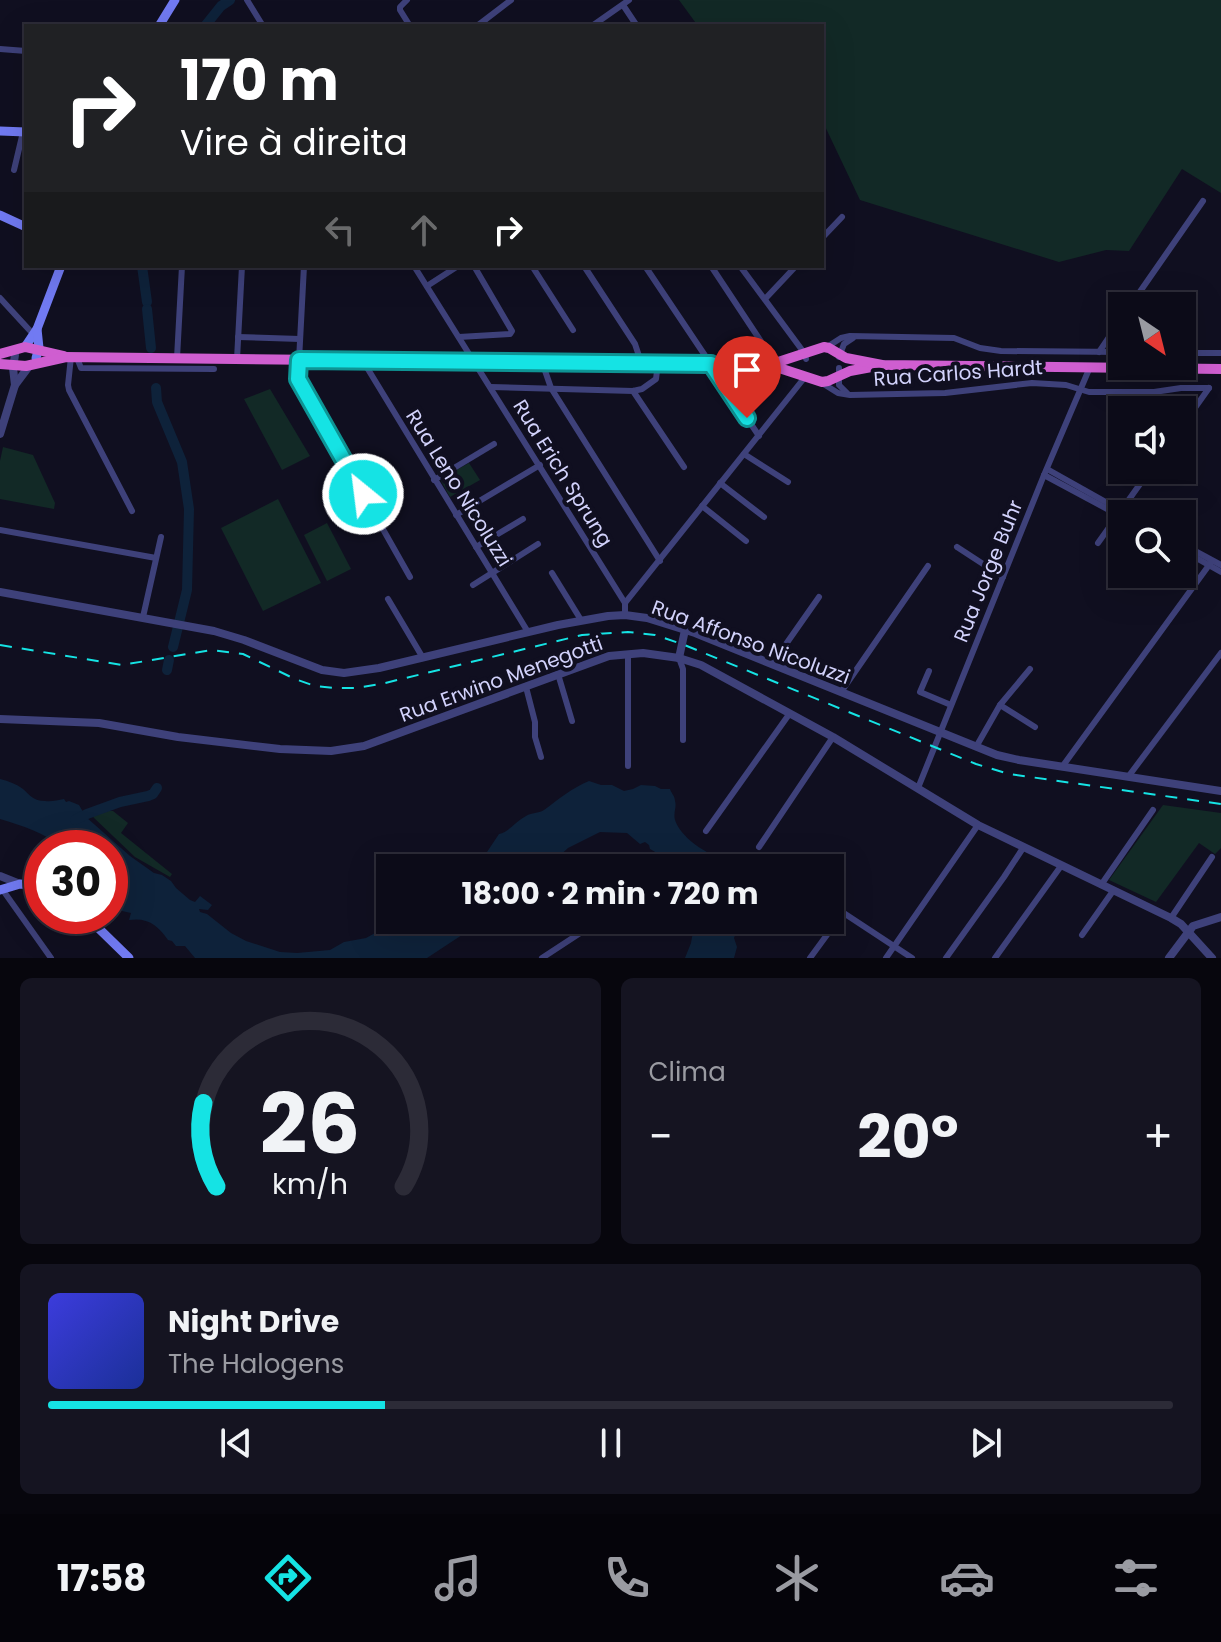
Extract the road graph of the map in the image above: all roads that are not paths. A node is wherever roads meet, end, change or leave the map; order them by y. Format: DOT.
graph roads {
  1 [pos="175,0"];
  2 [pos="247,0"];
  3 [pos="407,0"];
  4 [pos="511,0"];
  5 [pos="626,2"];
  6 [pos="160,24"];
  7 [pos="262,24"];
  8 [pos="409,24"];
  9 [pos="480,24"];
  10 [pos="595,24"];
  11 [pos="636,24"];
  12 [pos="0,49"];
  13 [pos="24,51"];
  14 [pos="0,131"];
  15 [pos="24,132"];
  16 [pos="24,135"];
  17 [pos="14,170"];
  18 [pos="1203,201"];
  19 [pos="0,215"];
  20 [pos="842,217"];
  21 [pos="24,226"];
  22 [pos="824,236"];
  23 [pos="60,268"];
  24 [pos="182,268"];
  25 [pos="242,268"];
  26 [pos="304,268"];
  27 [pos="415,268"];
  28 [pos="455,268"];
  29 [pos="475,268"];
  30 [pos="533,268"];
  31 [pos="585,268"];
  32 [pos="646,268"];
  33 [pos="712,268"];
  34 [pos="742,268"];
  35 [pos="794,268"];
  36 [pos="427,286"];
  37 [pos="1140,292"];
  38 [pos="0,298"];
  39 [pos="765,299"];
  40 [pos="573,330"];
  41 [pos="35,331"];
  42 [pos="856,336"];
  43 [pos="238,337"];
  44 [pos="459,337"];
  45 [pos="300,339"];
  46 [pos="1108,339"];
  47 [pos="796,341"];
  48 [pos="0,351"];
  49 [pos="1099,352"];
  50 [pos="1108,352"];
  51 [pos="1196,353"];
  52 [pos="1203,353"];
  53 [pos="1221,353"];
  54 [pos="808,355"];
  55 [pos="24,357"];
  56 [pos="71,357"];
  57 [pos="177,358"];
  58 [pos="237,359"];
  59 [pos="299,360"];
  60 [pos="363,361"];
  61 [pos="474,361"];
  62 [pos="542,362"];
  63 [pos="641,362"];
  64 [pos="836,362"];
  65 [pos="658,363"];
  66 [pos="711,364"];
  67 [pos="772,364"];
  68 [pos="0,365"];
  69 [pos="788,365"];
  70 [pos="882,365"];
  71 [pos="1090,367"];
  72 [pos="1108,367"];
  73 [pos="1196,368"];
  74 [pos="1203,368"];
  75 [pos="214,369"];
  76 [pos="1221,369"];
  77 [pos="811,377"];
  78 [pos="1182,380"];
  79 [pos="15,385"];
  80 [pos="491,387"];
  81 [pos="551,388"];
  82 [pos="796,388"];
  83 [pos="1181,388"];
  84 [pos="1080,389"];
  85 [pos="633,391"];
  86 [pos="850,395"];
  87 [pos="1196,406"];
  88 [pos="0,434"];
  89 [pos="759,436"];
  90 [pos="494,444"];
  91 [pos="745,453"];
  92 [pos="540,465"];
  93 [pos="684,467"];
  94 [pos="1046,472"];
  95 [pos="434,480"];
  96 [pos="789,480"];
  97 [pos="720,483"];
  98 [pos="702,506"];
  99 [pos="1108,506"];
  100 [pos="132,511"];
  101 [pos="456,515"];
  102 [pos="764,517"];
  103 [pos="523,519"];
  104 [pos="0,530"];
  105 [pos="1108,531"];
  106 [pos="161,537"];
  107 [pos="746,541"];
  108 [pos="1098,543"];
  109 [pos="538,544"];
  110 [pos="476,547"];
  111 [pos="957,547"];
  112 [pos="1196,555"];
  113 [pos="156,558"];
  114 [pos="660,561"];
  115 [pos="1211,563"];
  116 [pos="1221,565"];
  117 [pos="928,566"];
  118 [pos="1221,572"];
  119 [pos="492,573"];
  120 [pos="552,573"];
  121 [pos="410,577"];
  122 [pos="1003,577"];
  123 [pos="473,585"];
  124 [pos="0,592"];
  125 [pos="819,597"];
  126 [pos="388,599"];
  127 [pos="625,603"];
  128 [pos="625,615"];
  129 [pos="143,617"];
  130 [pos="581,620"];
  131 [pos="685,630"];
  132 [pos="528,632"];
  133 [pos="1221,653"];
  134 [pos="628,654"];
  135 [pos="423,658"];
  136 [pos="679,658"];
  137 [pos="772,664"];
  138 [pos="1030,669"];
  139 [pos="929,671"];
  140 [pos="558,674"];
  141 [pos="526,687"];
  142 [pos="841,692"];
  143 [pos="951,705"];
  144 [pos="1000,705"];
  145 [pos="790,713"];
  146 [pos="0,719"];
  147 [pos="572,721"];
  148 [pos="1035,727"];
  149 [pos="940,733"];
  150 [pos="833,737"];
  151 [pos="683,740"];
  152 [pos="976,747"];
  153 [pos="541,757"];
  154 [pos="628,766"];
  155 [pos="1062,767"];
  156 [pos="1128,777"];
  157 [pos="918,788"];
  158 [pos="1221,791"];
  159 [pos="1153,810"];
  160 [pos="978,825"];
  161 [pos="706,831"];
  162 [pos="759,847"];
  163 [pos="1023,848"];
  164 [pos="1212,857"];
  165 [pos="1061,866"];
  166 [pos="0,876"];
  167 [pos="20,884"];
  168 [pos="24,884"];
  169 [pos="1101,885"];
  170 [pos="1,889"];
  171 [pos="1113,891"];
  172 [pos="844,914"];
  173 [pos="1221,917"];
  174 [pos="1171,918"];
  175 [pos="1188,931"];
  176 [pos="104,934"];
  177 [pos="579,934"];
  178 [pos="828,934"];
  179 [pos="1082,935"];
  180 [pos="894,947"];
  181 [pos="51,958"];
  182 [pos="129,958"];
  183 [pos="542,958"];
  184 [pos="810,958"];
  185 [pos="886,958"];
  186 [pos="912,958"];
  187 [pos="946,958"];
  188 [pos="995,958"];
  189 [pos="1169,958"];
  190 [pos="1212,958"];
  1 -- 6 [label="main road"];
  2 -- 7 [label="street"];
  3 -- 8 [label="street"];
  4 -- 9 [label="street"];
  5 -- 10 [label="street"];
  5 -- 11 [label="street"];
  12 -- 13 [label="street"];
  14 -- 15 [label="main road"];
  16 -- 17 [label="street"];
  18 -- 37 [label="street"];
  19 -- 21 [label="main road"];
  20 -- 22 [label="street"];
  23 -- 41 [label="main road"];
  24 -- 57 [label="street"];
  25 -- 43 [label="street"];
  26 -- 45 [label="street"];
  27 -- 36 [label="street, Rua Erich Sprung"];
  28 -- 36 [label="street"];
  29 -- 44 [label="street"];
  30 -- 40 [label="street"];
  31 -- 63 [label="street"];
  32 -- 66 [label="street"];
  33 -- 67 [label="street"];
  34 -- 39 [label="street"];
  35 -- 39 [label="street"];
  36 -- 44 [label="street, Rua Erich Sprung"];
  38 -- 41 [label="street"];
  39 -- 47 [label="street"];
  41 -- 55 [label="main road"];
  42 -- 49 [label="street"];
  42 -- 64 [label="street"];
  42 -- 64 [label="street"];
  43 -- 45 [label="street"];
  43 -- 58 [label="street"];
  44 -- 61 [label="street, Rua Erich Sprung"];
  45 -- 59 [label="street"];
  46 -- 49 [label="street"];
  47 -- 54 [label="street"];
  47 -- 69 [label="street"];
  48 -- 55 [label="highway"];
  49 -- 50 [label="street"];
  51 -- 52 [label="street"];
  52 -- 53 [label="street"];
  52 -- 74 [label="street"];
  54 -- 64 [label="highway"];
  54 -- 69 [label="highway"];
  54 -- 77 [label="highway"];
  55 -- 56 [label="highway"];
  55 -- 68 [label="highway"];
  55 -- 79 [label="street"];
  55 -- 79 [label="street"];
  56 -- 57 [label="highway"];
  56 -- 75 [label="street"];
  56 -- 100 [label="street"];
  57 -- 58 [label="highway"];
  58 -- 59 [label="highway"];
  59 -- 60 [label="highway"];
  59 -- 121 [label="street"];
  60 -- 61 [label="highway"];
  60 -- 95 [label="street, Rua Leno Nicoluzzi"];
  61 -- 62 [label="highway"];
  61 -- 80 [label="street, Rua Erich Sprung"];
  62 -- 63 [label="highway"];
  62 -- 81 [label="street"];
  63 -- 65 [label="highway"];
  64 -- 70 [label="highway"];
  64 -- 70 [label="highway"];
  64 -- 77 [label="highway"];
  64 -- 86 [label="street, Rua Carlos Hardt"];
  65 -- 66 [label="highway"];
  65 -- 85 [label="street"];
  66 -- 67 [label="highway"];
  66 -- 89 [label="street"];
  67 -- 69 [label="highway"];
  69 -- 77 [label="highway"];
  69 -- 82 [label="street"];
  70 -- 71 [label="highway"];
  71 -- 72 [label="highway"];
  71 -- 84 [label="street, Rua Jorge Buhr"];
  73 -- 74 [label="highway"];
  74 -- 76 [label="highway"];
  77 -- 82 [label="street"];
  77 -- 86 [label="street, Rua Carlos Hardt"];
  78 -- 83 [label="street"];
  79 -- 88 [label="street"];
  80 -- 81 [label="street"];
  80 -- 92 [label="street, Rua Erich Sprung"];
  81 -- 85 [label="street"];
  81 -- 114 [label="street"];
  82 -- 89 [label="street"];
  83 -- 84 [label="street, Rua Carlos Hardt"];
  83 -- 87 [label="street, Rua Carlos Hardt"];
  84 -- 86 [label="street, Rua Carlos Hardt"];
  84 -- 94 [label="street, Rua Jorge Buhr"];
  85 -- 93 [label="street"];
  89 -- 91 [label="street"];
  90 -- 95 [label="street"];
  91 -- 96 [label="street"];
  91 -- 97 [label="street"];
  92 -- 101 [label="street"];
  92 -- 127 [label="street, Rua Erich Sprung"];
  94 -- 99 [label="street"];
  94 -- 122 [label="street, Rua Jorge Buhr"];
  95 -- 101 [label="street, Rua Leno Nicoluzzi"];
  97 -- 98 [label="street"];
  97 -- 102 [label="street"];
  98 -- 107 [label="street"];
  98 -- 114 [label="street"];
  101 -- 110 [label="street, Rua Leno Nicoluzzi"];
  103 -- 110 [label="street"];
  104 -- 113 [label="street"];
  105 -- 108 [label="street"];
  106 -- 113 [label="street"];
  109 -- 119 [label="street"];
  110 -- 119 [label="street, Rua Leno Nicoluzzi"];
  111 -- 122 [label="street"];
  112 -- 115 [label="street"];
  113 -- 129 [label="street"];
  114 -- 127 [label="street"];
  115 -- 116 [label="street"];
  115 -- 118 [label="street"];
  115 -- 155 [label="street"];
  117 -- 142 [label="street"];
  119 -- 123 [label="street"];
  119 -- 132 [label="street, Rua Leno Nicoluzzi"];
  120 -- 130 [label="street"];
  122 -- 143 [label="street, Rua Jorge Buhr"];
  124 -- 129 [label="street, Rua Affonso Nicoluzzi"];
  125 -- 137 [label="street"];
  126 -- 135 [label="street"];
  127 -- 128 [label="street"];
  128 -- 130 [label="street, Rua Affonso Nicoluzzi"];
  128 -- 131 [label="street, Rua Affonso Nicoluzzi"];
  129 -- 135 [label="street, Rua Affonso Nicoluzzi"];
  130 -- 132 [label="street, Rua Affonso Nicoluzzi"];
  131 -- 136 [label="street"];
  131 -- 137 [label="street, Rua Affonso Nicoluzzi"];
  132 -- 135 [label="street, Rua Affonso Nicoluzzi"];
  133 -- 156 [label="street"];
  134 -- 136 [label="street, Rua Erwino Menegotti"];
  134 -- 140 [label="street, Rua Erwino Menegotti"];
  134 -- 154 [label="street"];
  136 -- 145 [label="street, Rua Erwino Menegotti"];
  136 -- 151 [label="street"];
  137 -- 142 [label="street, Rua Affonso Nicoluzzi"];
  138 -- 144 [label="street"];
  139 -- 143 [label="street"];
  140 -- 141 [label="street, Rua Erwino Menegotti"];
  140 -- 147 [label="street"];
  141 -- 146 [label="street, Rua Erwino Menegotti"];
  141 -- 153 [label="street"];
  142 -- 149 [label="street, Rua Affonso Nicoluzzi"];
  143 -- 149 [label="street, Rua Jorge Buhr"];
  144 -- 148 [label="street"];
  144 -- 152 [label="street"];
  145 -- 150 [label="street, Rua Erwino Menegotti"];
  145 -- 161 [label="street"];
  149 -- 152 [label="street, Rua Affonso Nicoluzzi"];
  149 -- 157 [label="street, Rua Jorge Buhr"];
  150 -- 157 [label="street, Rua Erwino Menegotti"];
  150 -- 162 [label="street"];
  152 -- 155 [label="street, Rua Affonso Nicoluzzi"];
  155 -- 156 [label="street, Rua Affonso Nicoluzzi"];
  156 -- 158 [label="street, Rua Affonso Nicoluzzi"];
  157 -- 160 [label="street, Rua Erwino Menegotti"];
  159 -- 169 [label="street"];
  160 -- 163 [label="street, Rua Erwino Menegotti"];
  160 -- 180 [label="street"];
  163 -- 165 [label="street, Rua Erwino Menegotti"];
  163 -- 187 [label="street"];
  164 -- 174 [label="street"];
  165 -- 169 [label="street, Rua Erwino Menegotti"];
  165 -- 188 [label="street"];
  166 -- 167 [label="street"];
  167 -- 168 [label="main road"];
  167 -- 170 [label="main road"];
  169 -- 171 [label="street, Rua Erwino Menegotti"];
  170 -- 181 [label="street"];
  171 -- 174 [label="street, Rua Erwino Menegotti"];
  171 -- 179 [label="street"];
  172 -- 180 [label="street"];
  173 -- 175 [label="street"];
  174 -- 175 [label="street, Rua Erwino Menegotti"];
  175 -- 189 [label="street"];
  175 -- 190 [label="street, Rua Erwino Menegotti"];
  176 -- 182 [label="main road"];
  177 -- 183 [label="street"];
  178 -- 184 [label="street"];
  180 -- 185 [label="street"];
  180 -- 186 [label="street"];
}
